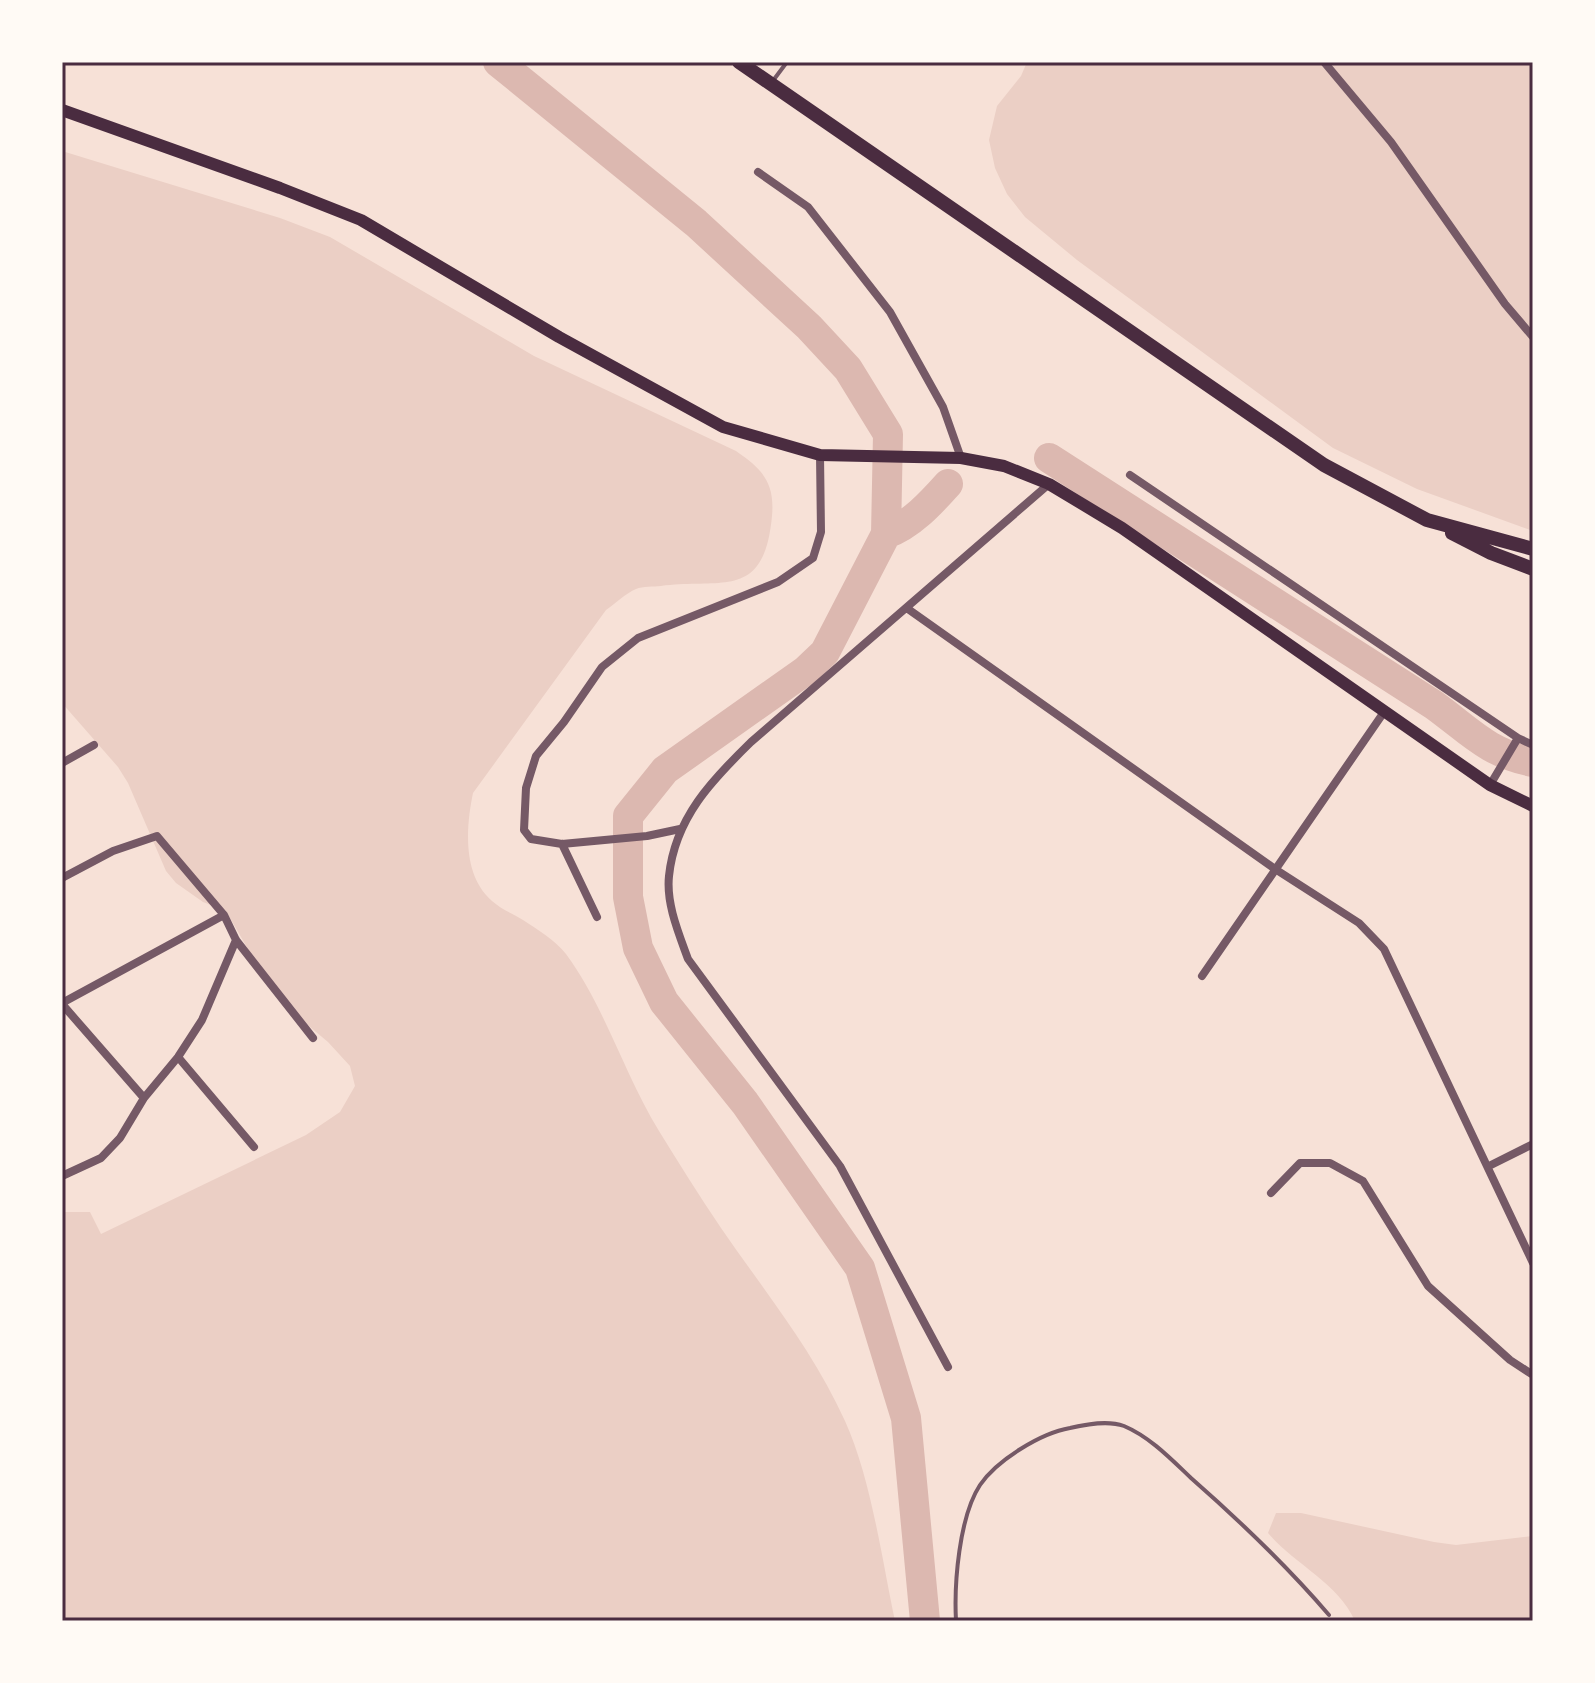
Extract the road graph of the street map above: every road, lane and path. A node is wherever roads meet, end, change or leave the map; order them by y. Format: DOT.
graph roads {
  1 [pos="739,62"];
  2 [pos="787,62"];
  3 [pos="1324,62"];
  4 [pos="771,83"];
  5 [pos="62,110"];
  6 [pos="758,172"];
  7 [pos="1533,337"];
  8 [pos="820,455"];
  9 [pos="961,458"];
  10 [pos="1130,475"];
  11 [pos="1049,484"];
  12 [pos="1427,520"];
  13 [pos="1533,549"];
  14 [pos="1533,569"];
  15 [pos="908,609"];
  16 [pos="1384,712"];
  17 [pos="1518,738"];
  18 [pos="94,745"];
  19 [pos="1533,745"];
  20 [pos="62,763"];
  21 [pos="1490,785"];
  22 [pos="1533,806"];
  23 [pos="680,829"];
  24 [pos="562,844"];
  25 [pos="1275,869"];
  26 [pos="62,878"];
  27 [pos="224,915"];
  28 [pos="597,917"];
  29 [pos="236,940"];
  30 [pos="1202,976"];
  31 [pos="62,1003"];
  32 [pos="313,1038"];
  33 [pos="178,1057"];
  34 [pos="144,1098"];
  35 [pos="1533,1144"];
  36 [pos="254,1147"];
  37 [pos="1489,1166"];
  38 [pos="62,1176"];
  39 [pos="1271,1193"];
  40 [pos="1533,1263"];
  41 [pos="948,1367"];
  42 [pos="1533,1375"];
  43 [pos="1329,1615"];
  44 [pos="956,1621"];
  1 -- 4 [label="highway"];
  2 -- 4 [label="lane"];
  3 -- 7 [label="street"];
  4 -- 12 [label="highway"];
  5 -- 8 [label="main road"];
  6 -- 9 [label="street"];
  8 -- 9 [label="main road"];
  8 -- 24 [label="street"];
  9 -- 11 [label="main road"];
  10 -- 17 [label="street"];
  11 -- 15 [label="street"];
  11 -- 16 [label="main road"];
  12 -- 13 [label="highway"];
  12 -- 14 [label="highway"];
  15 -- 23 [label="street"];
  15 -- 25 [label="street"];
  16 -- 21 [label="main road"];
  16 -- 25 [label="street"];
  17 -- 19 [label="street"];
  17 -- 21 [label="street"];
  18 -- 20 [label="street"];
  21 -- 22 [label="main road"];
  23 -- 24 [label="street"];
  23 -- 41 [label="street"];
  24 -- 28 [label="street"];
  25 -- 30 [label="street"];
  25 -- 37 [label="street"];
  26 -- 27 [label="street"];
  27 -- 29 [label="street"];
  27 -- 31 [label="street"];
  29 -- 32 [label="street"];
  29 -- 33 [label="street"];
  31 -- 34 [label="street"];
  33 -- 34 [label="street"];
  33 -- 36 [label="street"];
  34 -- 38 [label="street"];
  35 -- 37 [label="street"];
  37 -- 40 [label="street"];
  39 -- 42 [label="street"];
  43 -- 44 [label="lane"];
}
